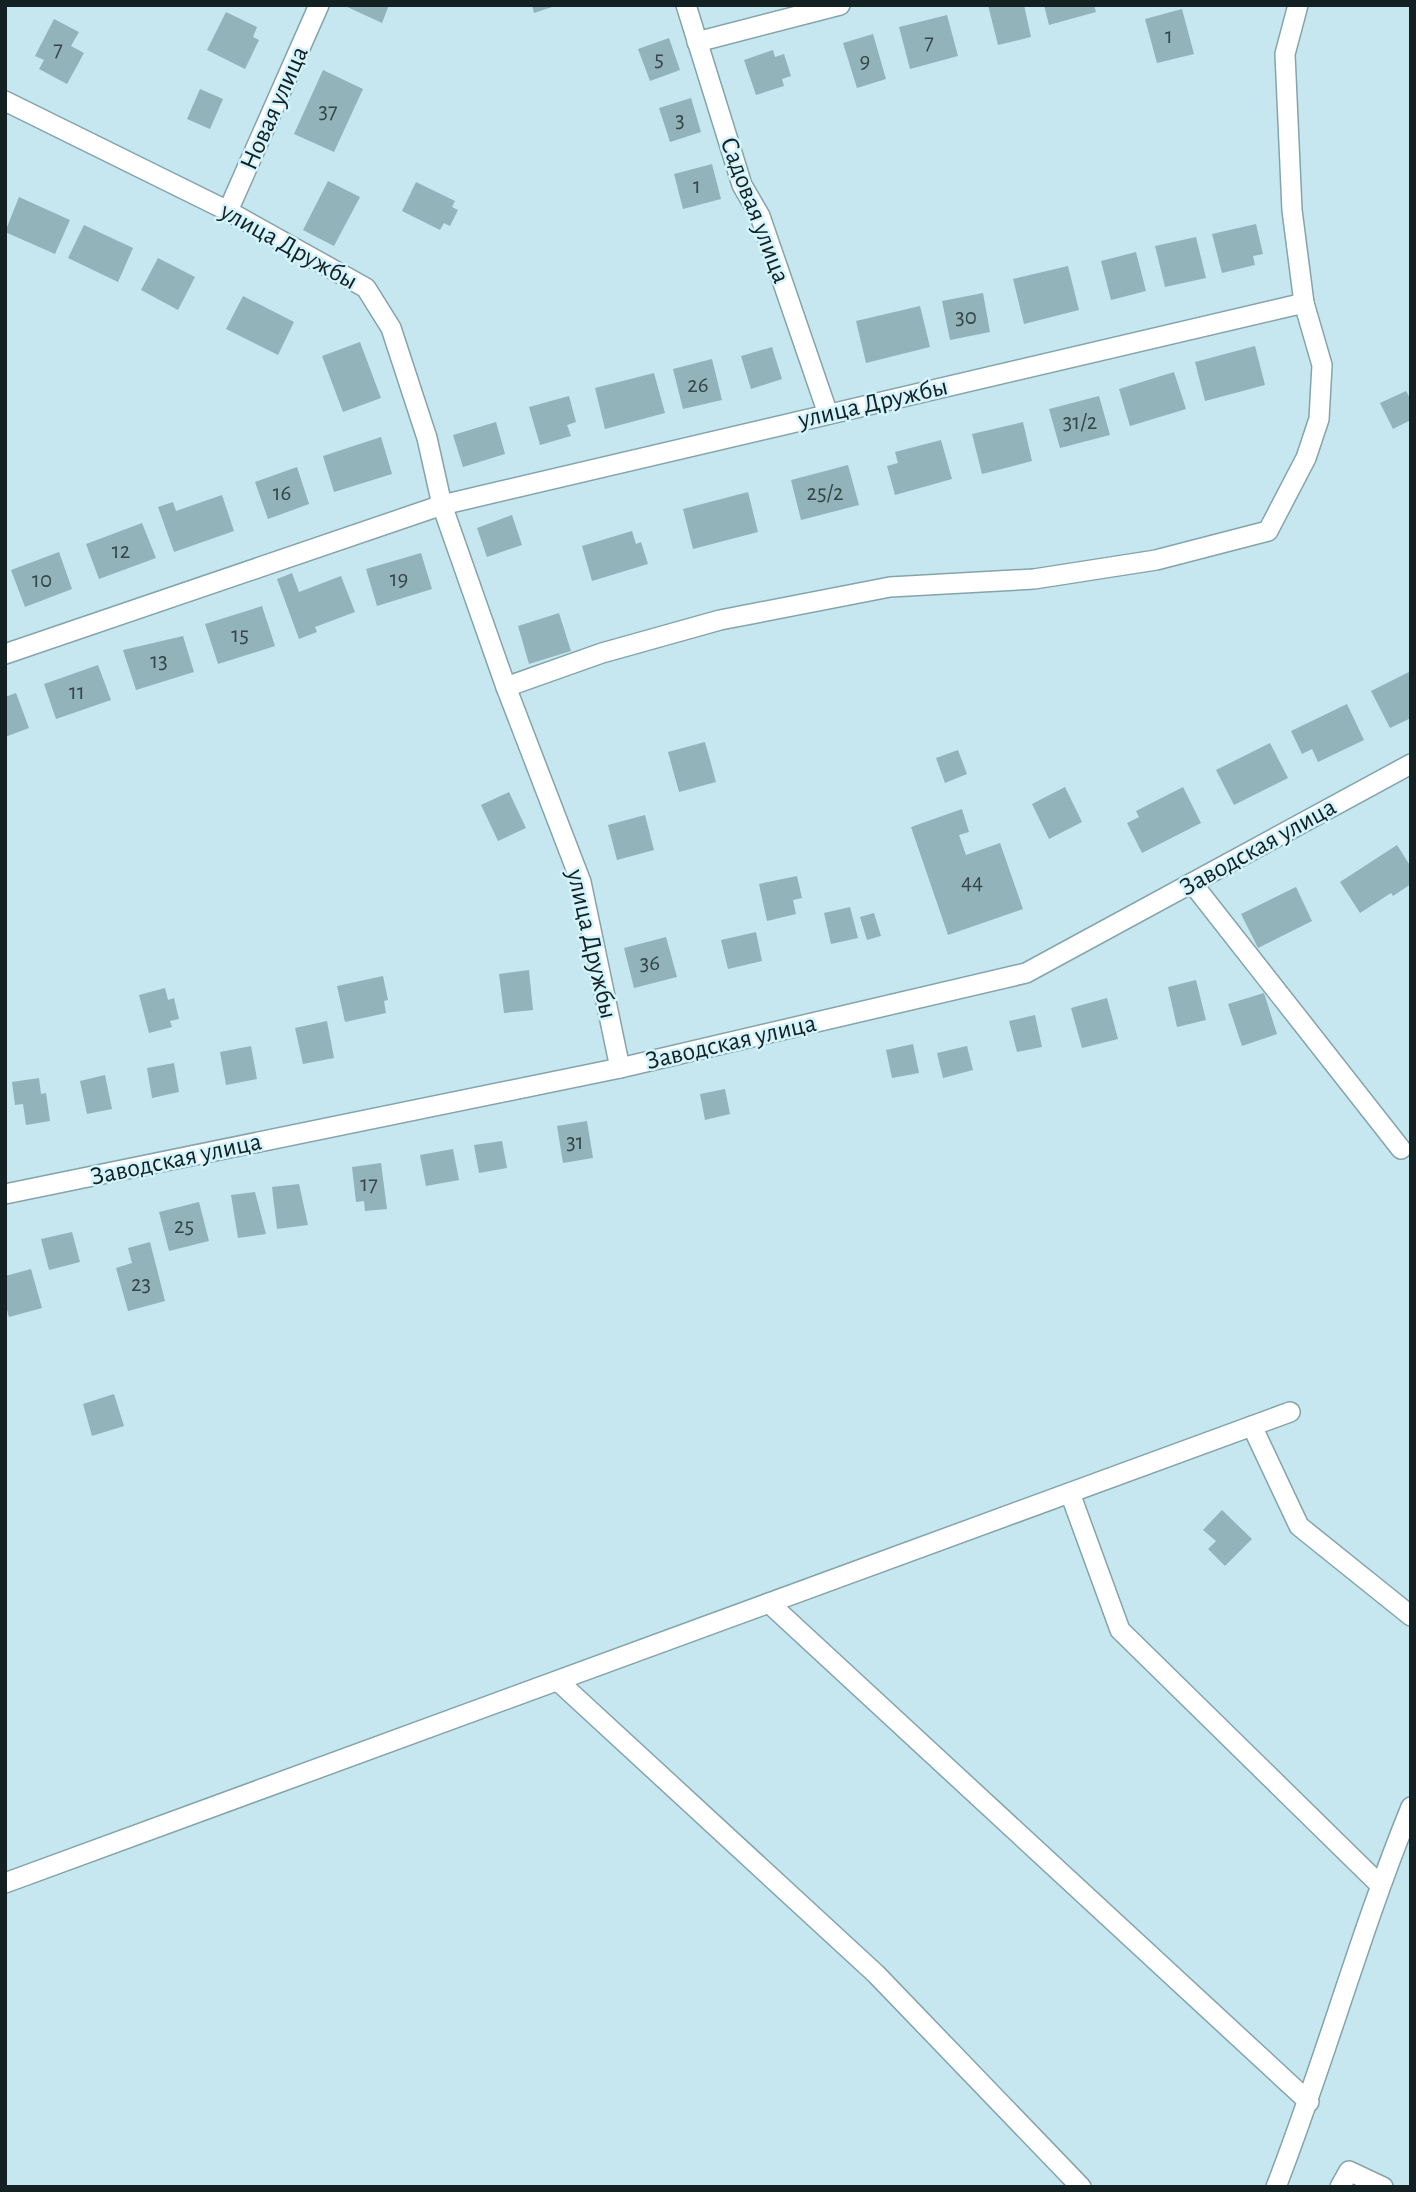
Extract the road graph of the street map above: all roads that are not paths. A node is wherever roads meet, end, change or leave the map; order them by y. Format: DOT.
graph roads {
  1 [pos="319,5"];
  2 [pos="686,5"];
  3 [pos="841,5"];
  4 [pos="1298,5"];
  5 [pos="698,41"];
  6 [pos="5,101"];
  7 [pos="228,211"];
  8 [pos="1304,303"];
  9 [pos="828,414"];
  10 [pos="442,505"];
  11 [pos="5,654"];
  12 [pos="506,687"];
  13 [pos="1411,764"];
  14 [pos="1192,883"];
  15 [pos="620,1068"];
  16 [pos="1401,1149"];
  17 [pos="5,1194"];
  18 [pos="1290,1412"];
  19 [pos="1252,1426"];
  20 [pos="1070,1493"];
  21 [pos="769,1603"];
  22 [pos="1411,1616"];
  23 [pos="558,1681"];
  24 [pos="1411,1807"];
  25 [pos="5,1884"];
  26 [pos="1379,1884"];
  27 [pos="1309,2102"];
  28 [pos="1081,2187"];
  29 [pos="1276,2187"];
  30 [pos="1340,2187"];
  31 [pos="1383,2187"];
  1 -- 7 [label="street, Новая улица"];
  2 -- 5 [label="street, Садовая улица"];
  3 -- 5 [label="street"];
  4 -- 8 [label="street"];
  5 -- 9 [label="street, Садовая улица"];
  6 -- 7 [label="street, улица Дружбы"];
  7 -- 10 [label="street, улица Дружбы"];
  8 -- 9 [label="street, улица Дружбы"];
  8 -- 12 [label="street"];
  9 -- 10 [label="street, улица Дружбы"];
  10 -- 11 [label="street, улица Дружбы"];
  10 -- 12 [label="street, улица Дружбы"];
  12 -- 15 [label="street, улица Дружбы"];
  13 -- 14 [label="street, Заводская улица"];
  14 -- 15 [label="street, Заводская улица"];
  14 -- 16 [label="street"];
  15 -- 17 [label="street, Заводская улица"];
  18 -- 19 [label="street"];
  19 -- 20 [label="street"];
  19 -- 22 [label="street"];
  20 -- 21 [label="street"];
  20 -- 26 [label="street"];
  21 -- 23 [label="street"];
  21 -- 27 [label="street"];
  23 -- 25 [label="street"];
  23 -- 28 [label="street"];
  24 -- 26 [label="street"];
  26 -- 27 [label="street"];
  27 -- 29 [label="street"];
  30 -- 31 [label="street"];
}
